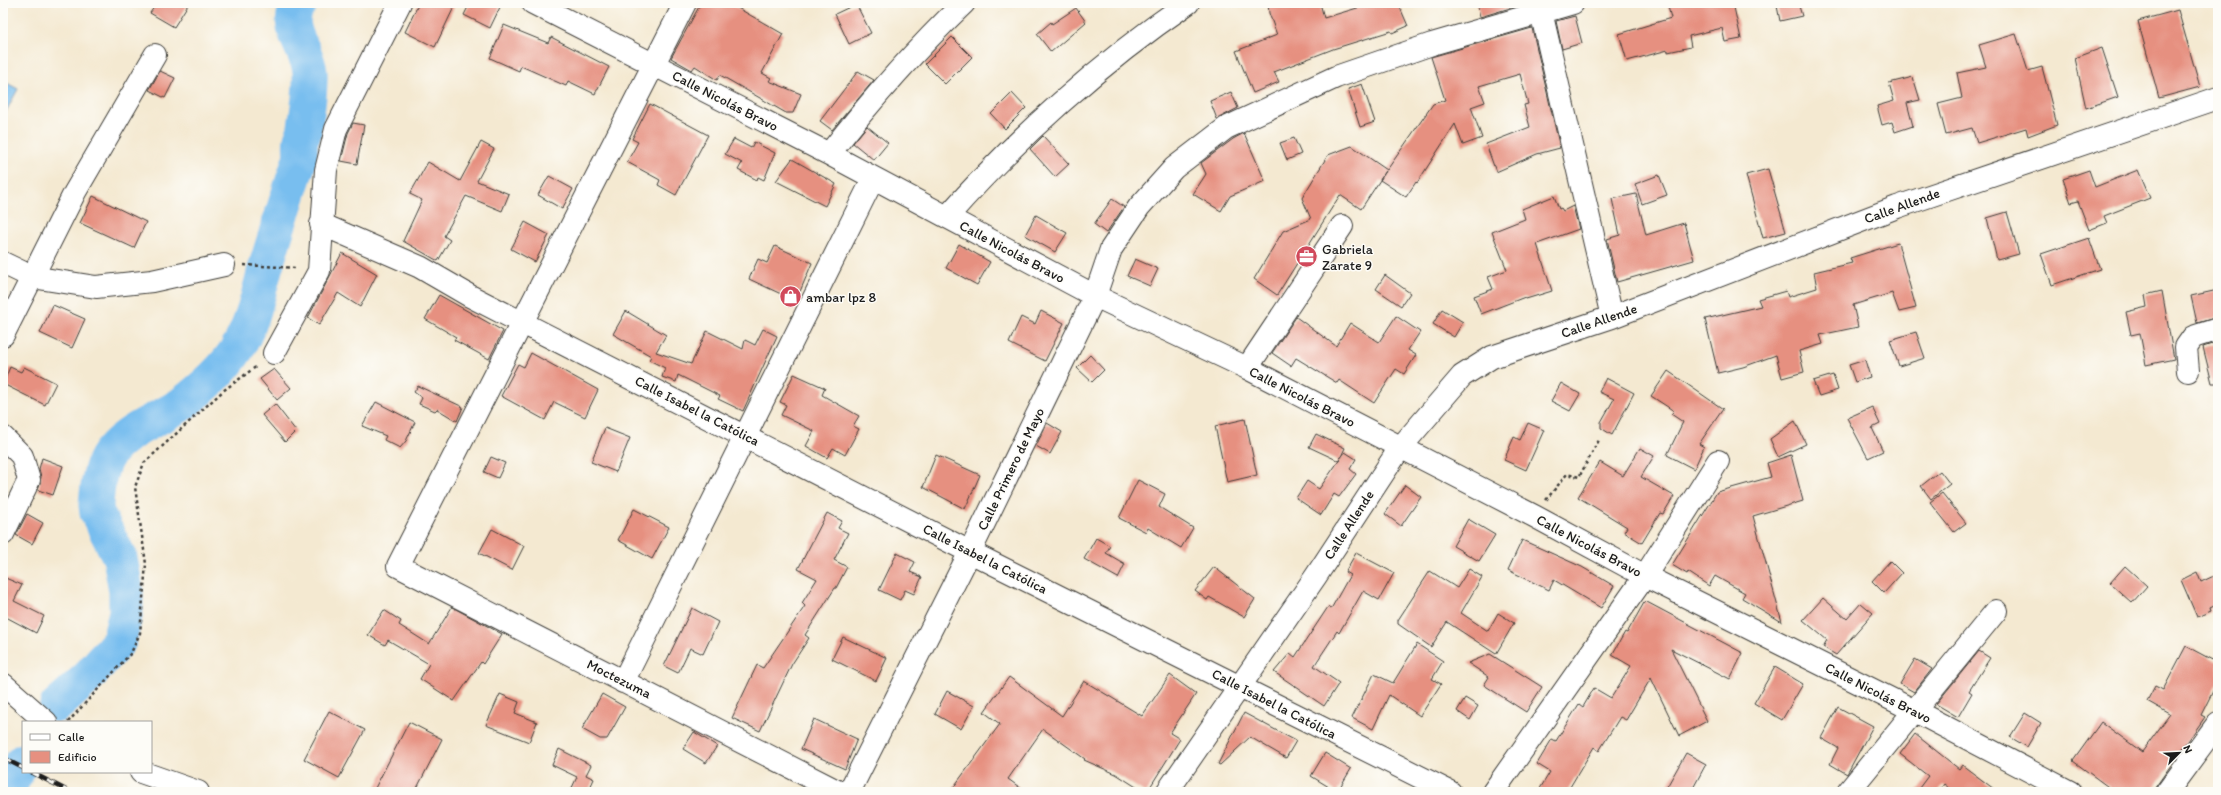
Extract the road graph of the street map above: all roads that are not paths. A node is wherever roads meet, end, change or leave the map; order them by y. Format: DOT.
graph roads {
  1 [pos="400,3"];
  2 [pos="533,3"];
  3 [pos="685,3"];
  4 [pos="964,3"];
  5 [pos="1188,3"];
  6 [pos="1573,3"];
  7 [pos="1540,7"];
  8 [pos="155,55"];
  9 [pos="653,64"];
  10 [pos="2218,98"];
  11 [pos="829,154"];
  12 [pos="873,179"];
  13 [pos="947,217"];
  14 [pos="321,224"];
  15 [pos="1342,226"];
  16 [pos="3,263"];
  17 [pos="233,265"];
  18 [pos="32,277"];
  19 [pos="1095,296"];
  20 [pos="1612,318"];
  21 [pos="522,322"];
  22 [pos="2218,328"];
  23 [pos="3,335"];
  24 [pos="274,353"];
  25 [pos="1247,368"];
  26 [pos="2188,371"];
  27 [pos="745,436"];
  28 [pos="3,437"];
  29 [pos="1400,448"];
  30 [pos="1718,461"];
  31 [pos="3,534"];
  32 [pos="970,552"];
  33 [pos="1645,576"];
  34 [pos="1996,611"];
  35 [pos="623,682"];
  36 [pos="3,684"];
  37 [pos="1238,686"];
  38 [pos="1915,711"];
  39 [pos="45,721"];
  40 [pos="2218,723"];
  41 [pos="144,773"];
  42 [pos="198,792"];
  43 [pos="839,792"];
  44 [pos="849,792"];
  45 [pos="1168,792"];
  46 [pos="1450,792"];
  47 [pos="1493,792"];
  48 [pos="1848,792"];
  49 [pos="2070,792"];
  50 [pos="2167,792"];
  1 -- 14 [label="street"];
  2 -- 9 [label="street, Calle Nicolás Bravo"];
  3 -- 9 [label="street"];
  4 -- 11 [label="street"];
  5 -- 13 [label="street"];
  6 -- 7 [label="street, Calle Primero de Mayo"];
  7 -- 19 [label="street, Calle Primero de Mayo"];
  7 -- 20 [label="street"];
  8 -- 18 [label="street"];
  9 -- 11 [label="street, Calle Nicolás Bravo"];
  9 -- 21 [label="street"];
  10 -- 20 [label="street, Calle Allende"];
  11 -- 12 [label="street, Calle Nicolás Bravo"];
  12 -- 13 [label="street, Calle Nicolás Bravo"];
  12 -- 27 [label="street"];
  13 -- 19 [label="street, Calle Nicolás Bravo"];
  14 -- 21 [label="street, Calle Isabel la Católica"];
  14 -- 24 [label="street"];
  15 -- 25 [label="street"];
  16 -- 18 [label="street"];
  17 -- 18 [label="street"];
  18 -- 23 [label="street"];
  19 -- 25 [label="street, Calle Nicolás Bravo"];
  19 -- 32 [label="street, Calle Primero de Mayo"];
  20 -- 29 [label="street, Calle Allende"];
  21 -- 27 [label="street, Calle Isabel la Católica"];
  21 -- 35 [label="street, Moctezuma"];
  22 -- 26 [label="street"];
  25 -- 29 [label="street, Calle Nicolás Bravo"];
  27 -- 32 [label="street, Calle Isabel la Católica"];
  27 -- 35 [label="street"];
  28 -- 31 [label="street"];
  29 -- 33 [label="street, Calle Nicolás Bravo"];
  29 -- 37 [label="street, Calle Allende"];
  30 -- 33 [label="street"];
  32 -- 37 [label="street, Calle Isabel la Católica"];
  32 -- 44 [label="street, Calle Primero de Mayo"];
  33 -- 38 [label="street, Calle Nicolás Bravo"];
  33 -- 47 [label="street"];
  34 -- 38 [label="street"];
  35 -- 43 [label="street, Moctezuma"];
  36 -- 39 [label="street"];
  37 -- 45 [label="street, Calle Allende"];
  37 -- 46 [label="street, Calle Isabel la Católica"];
  38 -- 48 [label="street"];
  38 -- 49 [label="street, Calle Nicolás Bravo"];
  40 -- 50 [label="street"];
  41 -- 42 [label="street"];
}
